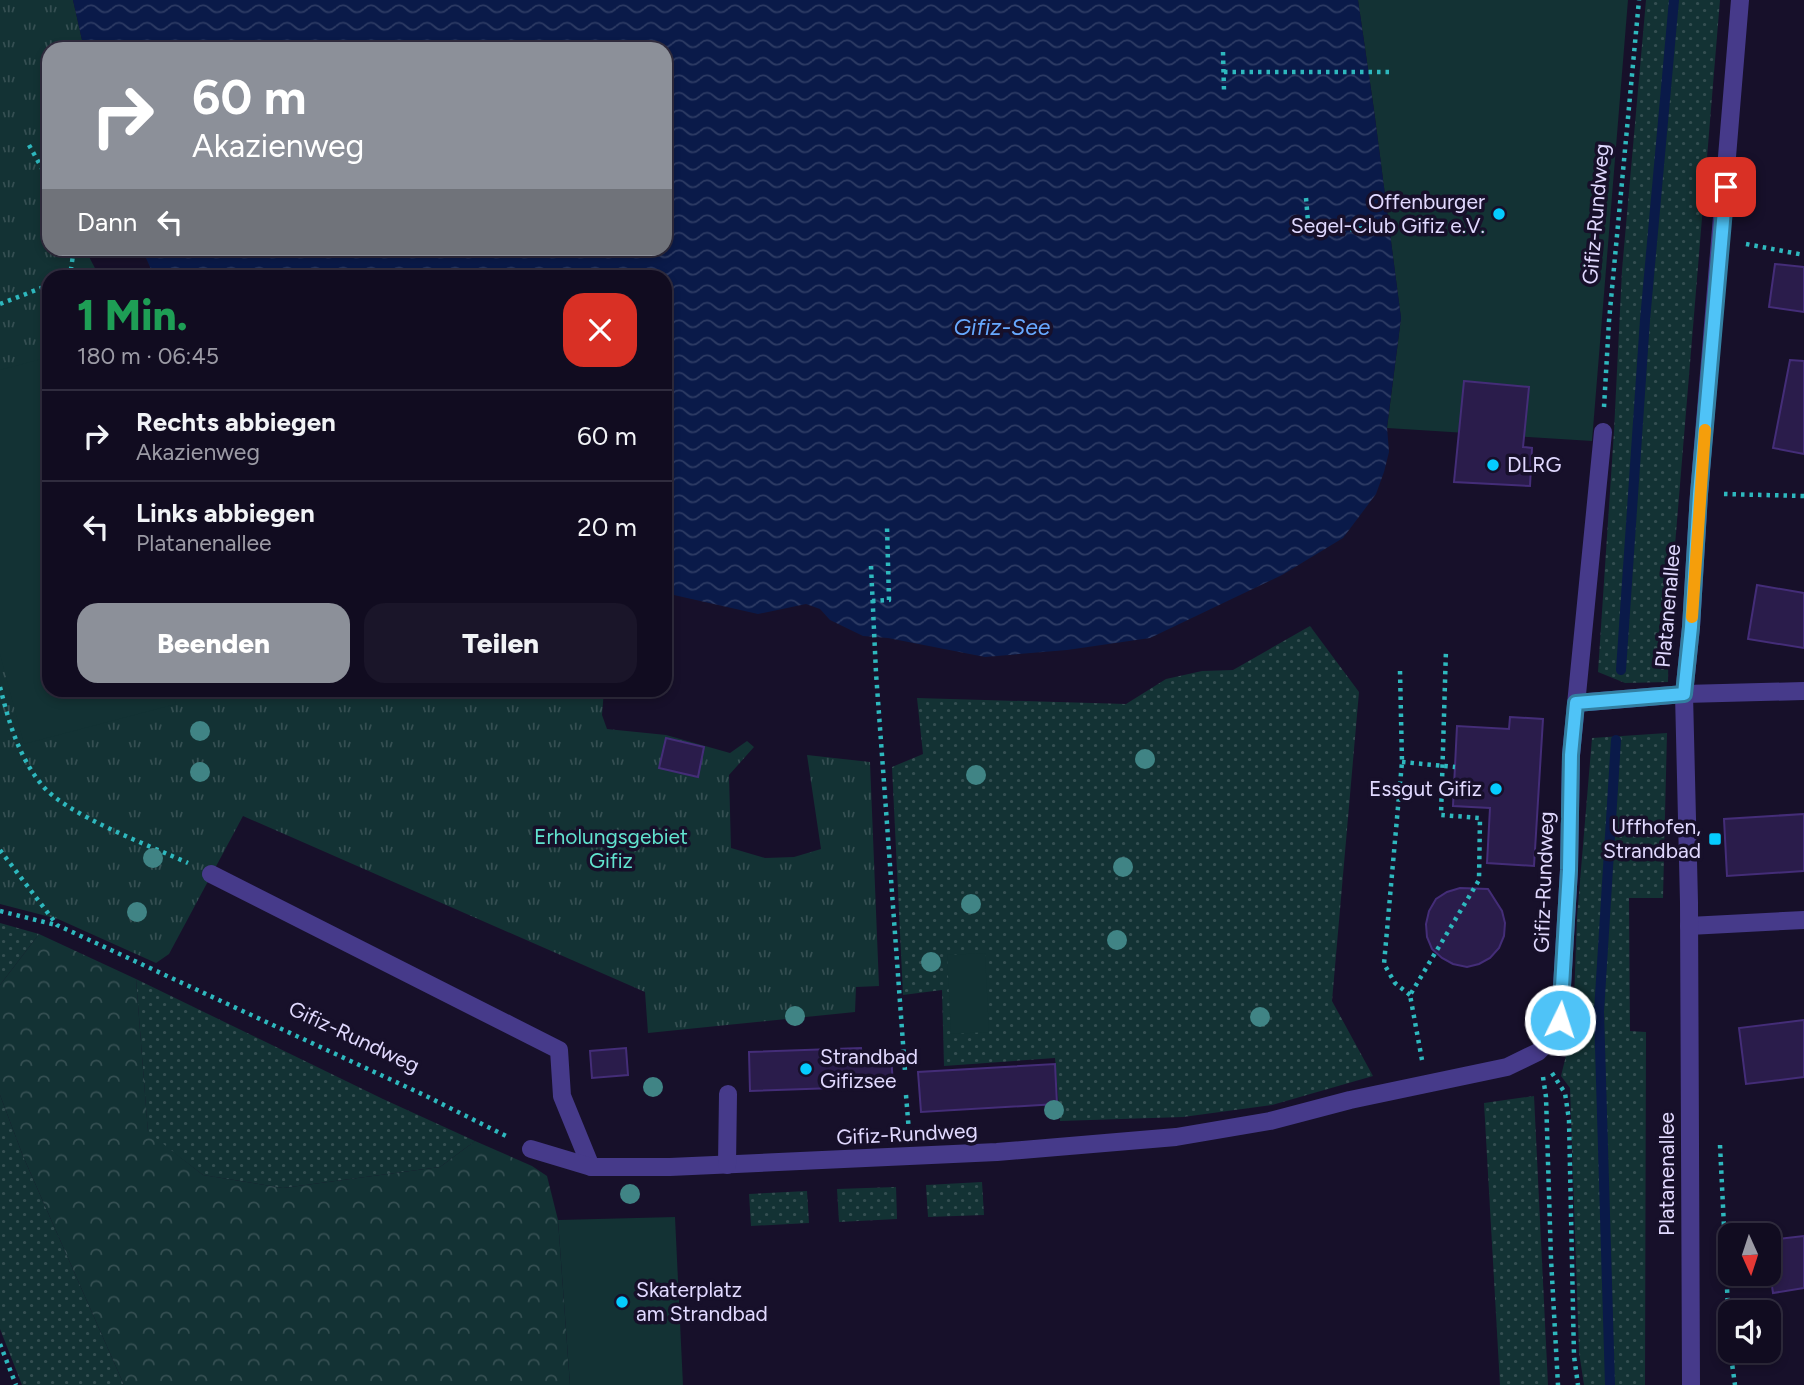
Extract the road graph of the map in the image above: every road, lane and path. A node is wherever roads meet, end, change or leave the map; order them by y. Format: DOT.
graph roads {
  1 [pos="1639,0"];
  2 [pos="1740,0"];
  3 [pos="1223,52"];
  4 [pos="1224,72"];
  5 [pos="1391,72"];
  6 [pos="1224,91"];
  7 [pos="29,145"];
  8 [pos="42,168"];
  9 [pos="1306,198"];
  10 [pos="1412,224"];
  11 [pos="1721,240"];
  12 [pos="1804,255"];
  13 [pos="42,288"];
  14 [pos="0,304"];
  15 [pos="1603,432"];
  16 [pos="1699,494"];
  17 [pos="1804,496"];
  18 [pos="887,527"];
  19 [pos="871,566"];
  20 [pos="872,601"];
  21 [pos="1446,649"];
  22 [pos="1399,671"];
  23 [pos="0,687"];
  24 [pos="1804,691"];
  25 [pos="1684,694"];
  26 [pos="1576,703"];
  27 [pos="1402,762"];
  28 [pos="1442,766"];
  29 [pos="1455,767"];
  30 [pos="0,850"];
  31 [pos="211,874"];
  32 [pos="0,911"];
  33 [pos="1804,920"];
  34 [pos="57,925"];
  35 [pos="1689,926"];
  36 [pos="1410,995"];
  37 [pos="1538,1052"];
  38 [pos="905,1071"];
  39 [pos="1425,1086"];
  40 [pos="728,1094"];
  41 [pos="906,1095"];
  42 [pos="531,1149"];
  43 [pos="910,1157"];
  44 [pos="727,1165"];
  45 [pos="591,1167"];
  46 [pos="0,1344"];
  47 [pos="16,1385"];
  48 [pos="1558,1385"];
  49 [pos="1578,1385"];
  50 [pos="1691,1385"];
  1 -- 15 [label="path, Gifiz-Rundweg"];
  2 -- 11 [label="street, Platanenallee"];
  3 -- 4 [label="path"];
  4 -- 5 [label="path"];
  4 -- 6 [label="path"];
  7 -- 8 [label="path"];
  9 -- 10 [label="path"];
  11 -- 12 [label="path"];
  11 -- 16 [label="street, Platanenallee"];
  13 -- 14 [label="path"];
  15 -- 26 [label="street, Gifiz-Rundweg"];
  16 -- 17 [label="path"];
  16 -- 25 [label="street, Platanenallee"];
  18 -- 20 [label="path"];
  19 -- 20 [label="path"];
  20 -- 38 [label="path"];
  21 -- 28 [label="path"];
  22 -- 27 [label="path"];
  23 -- 31 [label="path"];
  24 -- 25 [label="street"];
  25 -- 26 [label="street"];
  25 -- 35 [label="street, Platanenallee"];
  26 -- 37 [label="street, Gifiz-Rundweg"];
  27 -- 28 [label="path"];
  27 -- 36 [label="path"];
  28 -- 29 [label="path"];
  28 -- 36 [label="path"];
  30 -- 34 [label="path, Gifiz-Rundweg"];
  31 -- 45 [label="street"];
  32 -- 34 [label="path"];
  33 -- 35 [label="street"];
  34 -- 42 [label="path, Gifiz-Rundweg"];
  35 -- 50 [label="street, Platanenallee"];
  36 -- 39 [label="path"];
  37 -- 39 [label="street, Gifiz-Rundweg"];
  37 -- 48 [label="path"];
  37 -- 49 [label="path"];
  39 -- 43 [label="street, Gifiz-Rundweg"];
  40 -- 44 [label="street"];
  41 -- 43 [label="path"];
  42 -- 45 [label="street, Gifiz-Rundweg"];
  43 -- 44 [label="street, Gifiz-Rundweg"];
  44 -- 45 [label="street, Gifiz-Rundweg"];
  46 -- 47 [label="path"];
}
